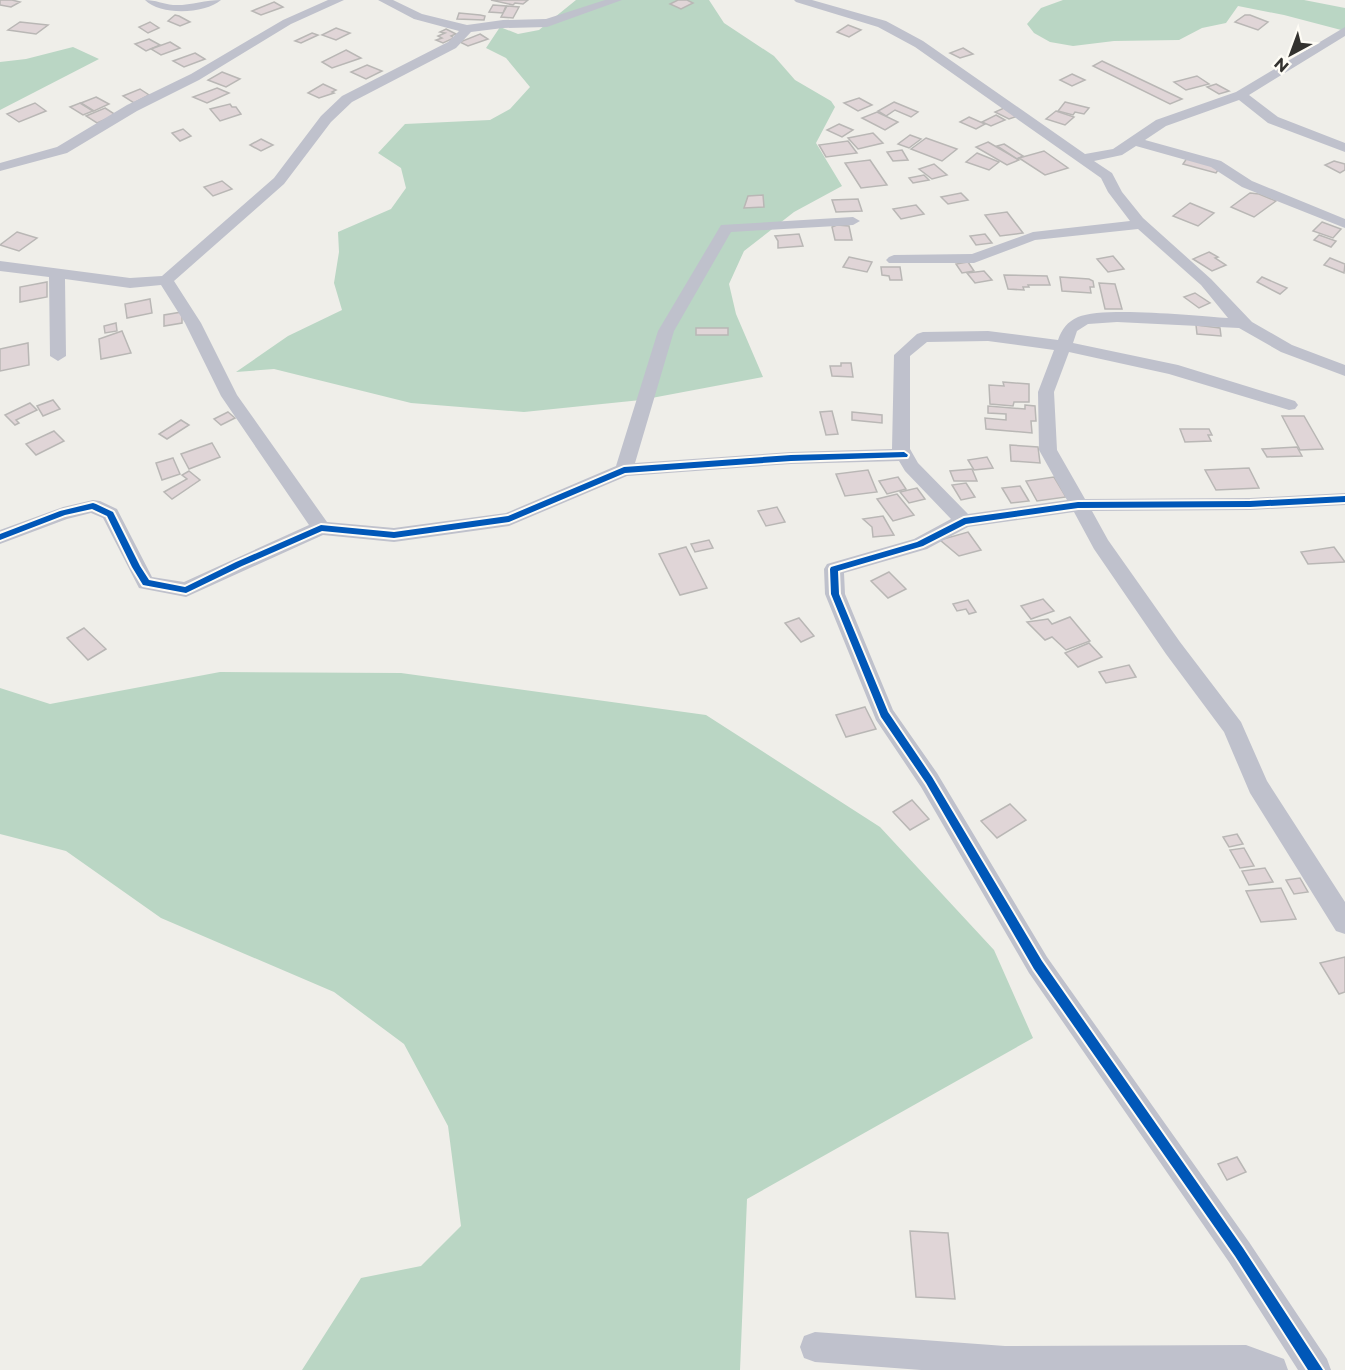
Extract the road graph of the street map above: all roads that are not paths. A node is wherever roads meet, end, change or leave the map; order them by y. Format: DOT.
graph roads {
  1 [pos="151,0"];
  2 [pos="215,0"];
  3 [pos="338,0"];
  4 [pos="384,0"];
  5 [pos="616,0"];
  6 [pos="800,0"];
  7 [pos="466,29"];
  8 [pos="1345,31"];
  9 [pos="1241,95"];
  10 [pos="1134,141"];
  11 [pos="1345,148"];
  12 [pos="1081,159"];
  13 [pos="0,167"];
  14 [pos="853,221"];
  15 [pos="1141,224"];
  16 [pos="1345,224"];
  17 [pos="894,260"];
  18 [pos="0,266"];
  19 [pos="57,273"];
  20 [pos="166,280"];
  21 [pos="1242,323"];
  22 [pos="1062,346"];
  23 [pos="58,356"];
  24 [pos="1345,371"];
  25 [pos="1290,405"];
  26 [pos="904,455"];
  27 [pos="624,470"];
  28 [pos="1345,499"];
  29 [pos="1078,505"];
  30 [pos="964,521"];
  31 [pos="321,528"];
  32 [pos="0,537"];
  33 [pos="1345,923"];
  34 [pos="815,1347"];
  35 [pos="1273,1370"];
  36 [pos="1316,1370"];
  1 -- 2 [label="street"];
  3 -- 13 [label="street"];
  4 -- 7 [label="street"];
  5 -- 7 [label="street"];
  6 -- 12 [label="street"];
  7 -- 20 [label="street"];
  8 -- 9 [label="street"];
  9 -- 10 [label="street"];
  9 -- 11 [label="street"];
  10 -- 12 [label="street"];
  10 -- 16 [label="street"];
  12 -- 15 [label="street"];
  14 -- 27 [label="street"];
  15 -- 17 [label="street"];
  15 -- 21 [label="street"];
  18 -- 19 [label="street"];
  19 -- 20 [label="street"];
  19 -- 23 [label="street"];
  20 -- 31 [label="street"];
  21 -- 22 [label="street"];
  21 -- 24 [label="street"];
  22 -- 25 [label="street"];
  22 -- 26 [label="street"];
  22 -- 29 [label="street"];
  26 -- 27 [label="street"];
  26 -- 30 [label="street"];
  27 -- 31 [label="street"];
  28 -- 29 [label="street"];
  29 -- 30 [label="street"];
  29 -- 33 [label="street"];
  30 -- 36 [label="street"];
  31 -- 32 [label="street"];
  34 -- 35 [label="street"];
}
